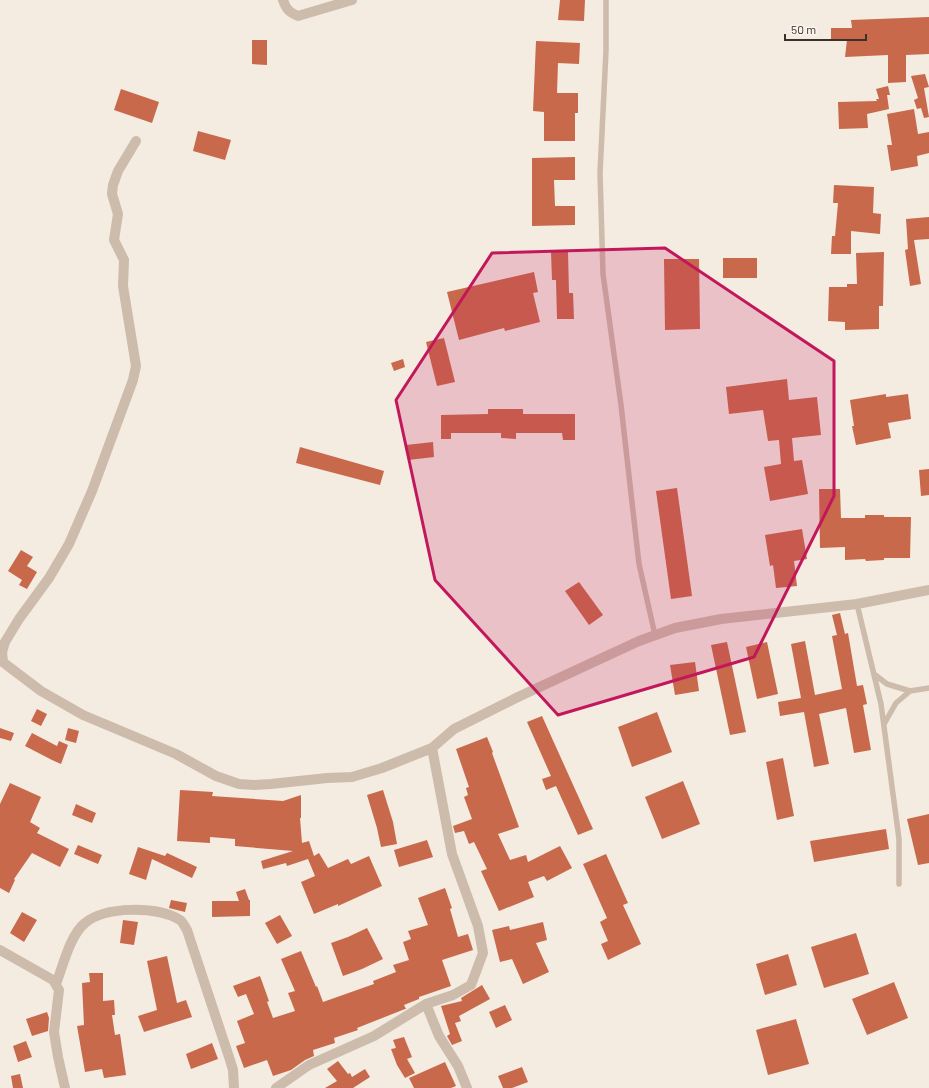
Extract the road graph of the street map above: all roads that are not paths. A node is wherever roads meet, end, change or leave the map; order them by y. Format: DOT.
graph roads {
  1 [pos="283,0"];
  2 [pos="352,0"];
  3 [pos="606,0"];
  4 [pos="136,141"];
  5 [pos="929,590"];
  6 [pos="857,604"];
  7 [pos="655,635"];
  8 [pos="1,661"];
  9 [pos="874,674"];
  10 [pos="929,688"];
  11 [pos="910,692"];
  12 [pos="884,724"];
  13 [pos="432,748"];
  14 [pos="899,884"];
  15 [pos="0,950"];
  16 [pos="56,984"];
  17 [pos="426,1004"];
  18 [pos="65,1088"];
  19 [pos="234,1088"];
  20 [pos="276,1088"];
  21 [pos="467,1088"];
  1 -- 2 [label="street"];
  3 -- 7 [label="lane"];
  4 -- 8 [label="street"];
  5 -- 6 [label="street"];
  6 -- 7 [label="street"];
  6 -- 9 [label="lane"];
  7 -- 13 [label="street"];
  8 -- 13 [label="street"];
  9 -- 11 [label="lane"];
  9 -- 12 [label="lane"];
  10 -- 11 [label="lane"];
  11 -- 12 [label="lane"];
  12 -- 14 [label="lane"];
  13 -- 17 [label="street"];
  15 -- 16 [label="street"];
  16 -- 18 [label="street"];
  16 -- 19 [label="street"];
  17 -- 20 [label="street"];
  17 -- 21 [label="street"];
}
